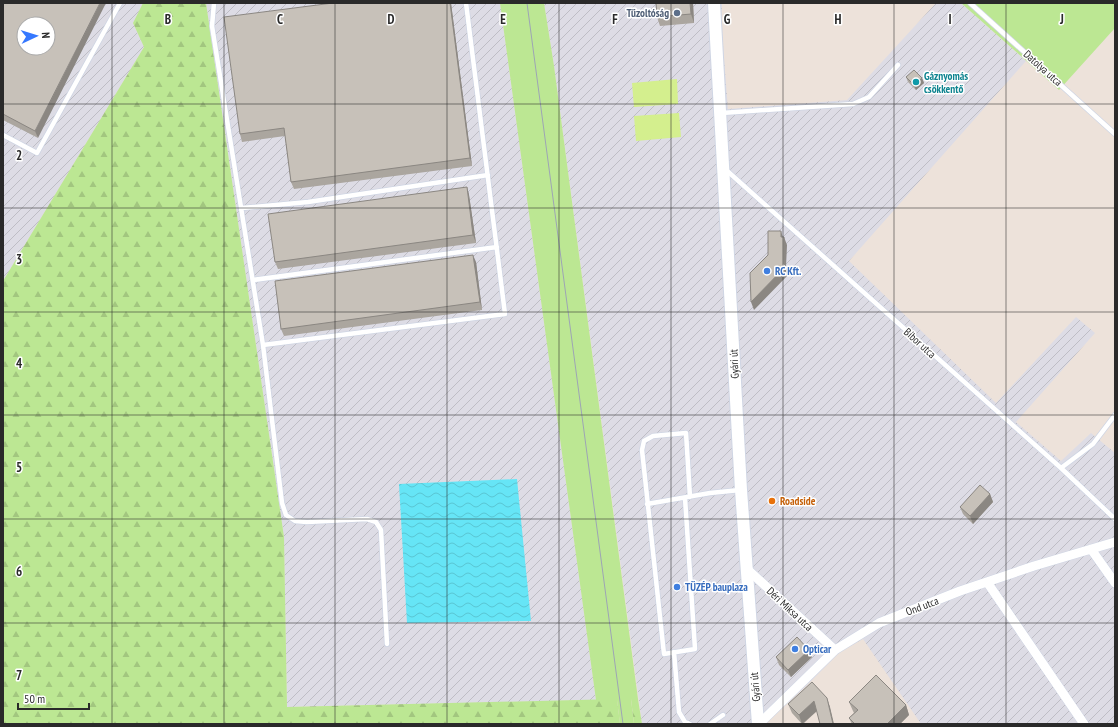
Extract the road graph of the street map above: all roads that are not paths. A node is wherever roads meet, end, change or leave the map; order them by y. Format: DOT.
graph roads {
  1 [pos="120,3"];
  2 [pos="214,3"];
  3 [pos="466,3"];
  4 [pos="714,3"];
  5 [pos="970,3"];
  6 [pos="898,65"];
  7 [pos="720,113"];
  8 [pos="1115,134"];
  9 [pos="3,135"];
  10 [pos="724,167"];
  11 [pos="488,175"];
  12 [pos="242,208"];
  13 [pos="497,247"];
  14 [pos="254,280"];
  15 [pos="264,345"];
  16 [pos="1115,415"];
  17 [pos="1061,468"];
  18 [pos="741,490"];
  19 [pos="687,497"];
  20 [pos="647,504"];
  21 [pos="1115,519"];
  22 [pos="1115,542"];
  23 [pos="1091,549"];
  24 [pos="746,568"];
  25 [pos="988,582"];
  26 [pos="1115,583"];
  27 [pos="387,644"];
  28 [pos="835,650"];
  29 [pos="674,652"];
  30 [pos="723,715"];
  31 [pos="690,724"];
  32 [pos="710,724"];
  33 [pos="758,724"];
  34 [pos="1084,724"];
  1 -- 9 [label="lane"];
  2 -- 12 [label="lane"];
  3 -- 11 [label="lane"];
  4 -- 7 [label="street, Gyári út"];
  5 -- 8 [label="lane, Datolya utca"];
  6 -- 7 [label="lane"];
  7 -- 10 [label="street, Gyári út"];
  10 -- 17 [label="lane, Bíbor utca"];
  10 -- 18 [label="street, Gyári út"];
  11 -- 12 [label="lane"];
  11 -- 13 [label="lane"];
  12 -- 14 [label="lane"];
  13 -- 14 [label="lane"];
  13 -- 15 [label="lane"];
  14 -- 15 [label="lane"];
  15 -- 27 [label="lane"];
  16 -- 17 [label="lane"];
  17 -- 21 [label="lane, Bíbor utca"];
  18 -- 19 [label="lane"];
  18 -- 24 [label="street, Gyári út"];
  19 -- 20 [label="lane"];
  19 -- 20 [label="lane"];
  19 -- 29 [label="lane"];
  20 -- 29 [label="lane"];
  22 -- 23 [label="street, Ond utca"];
  23 -- 25 [label="street, Ond utca"];
  23 -- 26 [label="street"];
  24 -- 28 [label="street, Déri Miksa utca"];
  24 -- 33 [label="street, Gyári út"];
  25 -- 28 [label="street, Ond utca"];
  25 -- 34 [label="street"];
  28 -- 33 [label="street, Ond utca"];
  29 -- 31 [label="lane"];
  30 -- 32 [label="lane"];
}
